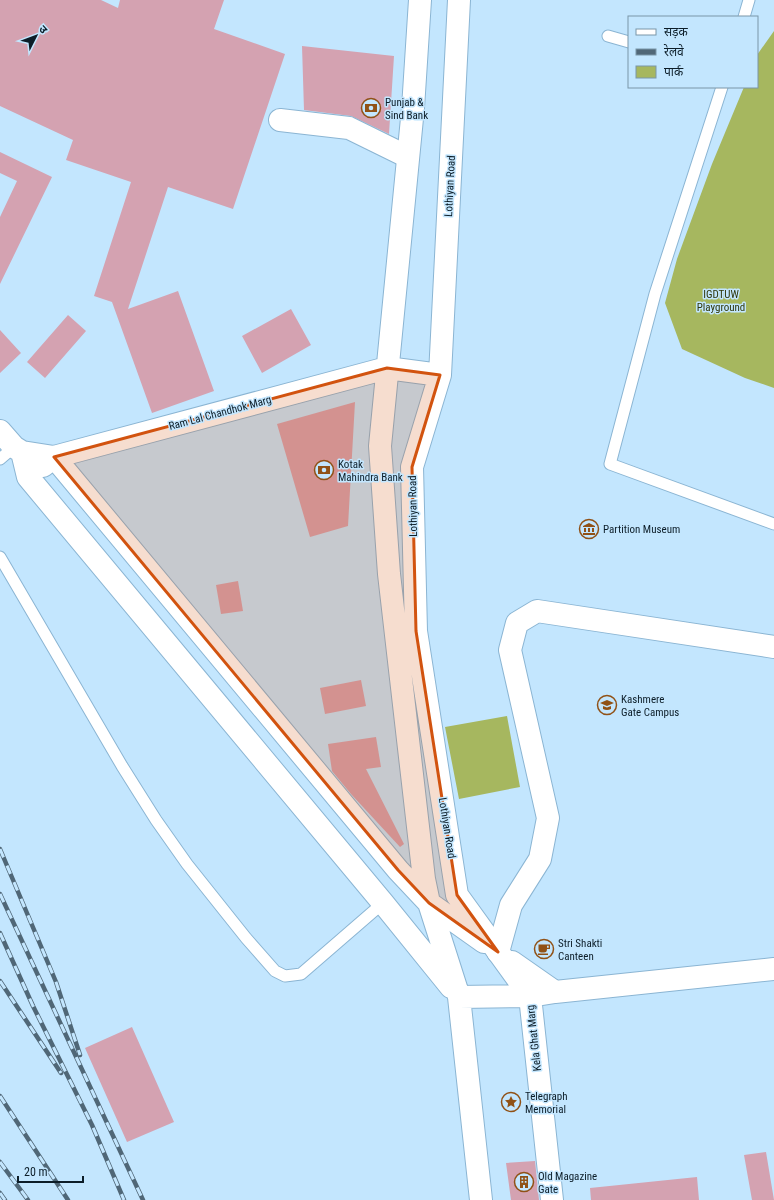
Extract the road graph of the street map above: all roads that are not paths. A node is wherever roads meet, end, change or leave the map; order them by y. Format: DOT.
graph roads {
  1 [pos="420,0"];
  2 [pos="459,0"];
  3 [pos="749,0"];
  4 [pos="744,16"];
  5 [pos="608,36"];
  6 [pos="628,42"];
  7 [pos="722,88"];
  8 [pos="280,120"];
  9 [pos="408,157"];
  10 [pos="387,368"];
  11 [pos="440,375"];
  12 [pos="0,431"];
  13 [pos="12,453"];
  14 [pos="54,458"];
  15 [pos="28,477"];
  16 [pos="774,524"];
  17 [pos="0,556"];
  18 [pos="774,647"];
  19 [pos="383,903"];
  20 [pos="429,903"];
  21 [pos="498,952"];
  22 [pos="774,969"];
  23 [pos="555,992"];
  24 [pos="530,996"];
  25 [pos="459,997"];
  26 [pos="481,1200"];
  27 [pos="552,1200"];
  1 -- 9 [label="street"];
  2 -- 11 [label="street, Lothiyan Road"];
  3 -- 4 [label="lane"];
  5 -- 6 [label="lane"];
  7 -- 16 [label="lane"];
  8 -- 9 [label="street"];
  9 -- 10 [label="street"];
  10 -- 11 [label="street"];
  10 -- 14 [label="street, Ram Lal Chandhok Marg"];
  10 -- 20 [label="street"];
  11 -- 21 [label="street, Lothiyan Road"];
  12 -- 13 [label="street"];
  13 -- 14 [label="street"];
  13 -- 15 [label="street"];
  14 -- 15 [label="street"];
  14 -- 20 [label="street"];
  15 -- 19 [label="street"];
  17 -- 19 [label="lane"];
  18 -- 21 [label="street"];
  19 -- 25 [label="street"];
  20 -- 21 [label="street"];
  20 -- 25 [label="street"];
  21 -- 23 [label="street"];
  21 -- 24 [label="street, Lothiyan Road"];
  22 -- 23 [label="street"];
  23 -- 24 [label="street"];
  24 -- 25 [label="street"];
  24 -- 27 [label="street, Kela Ghat Marg"];
  25 -- 26 [label="street"];
}
